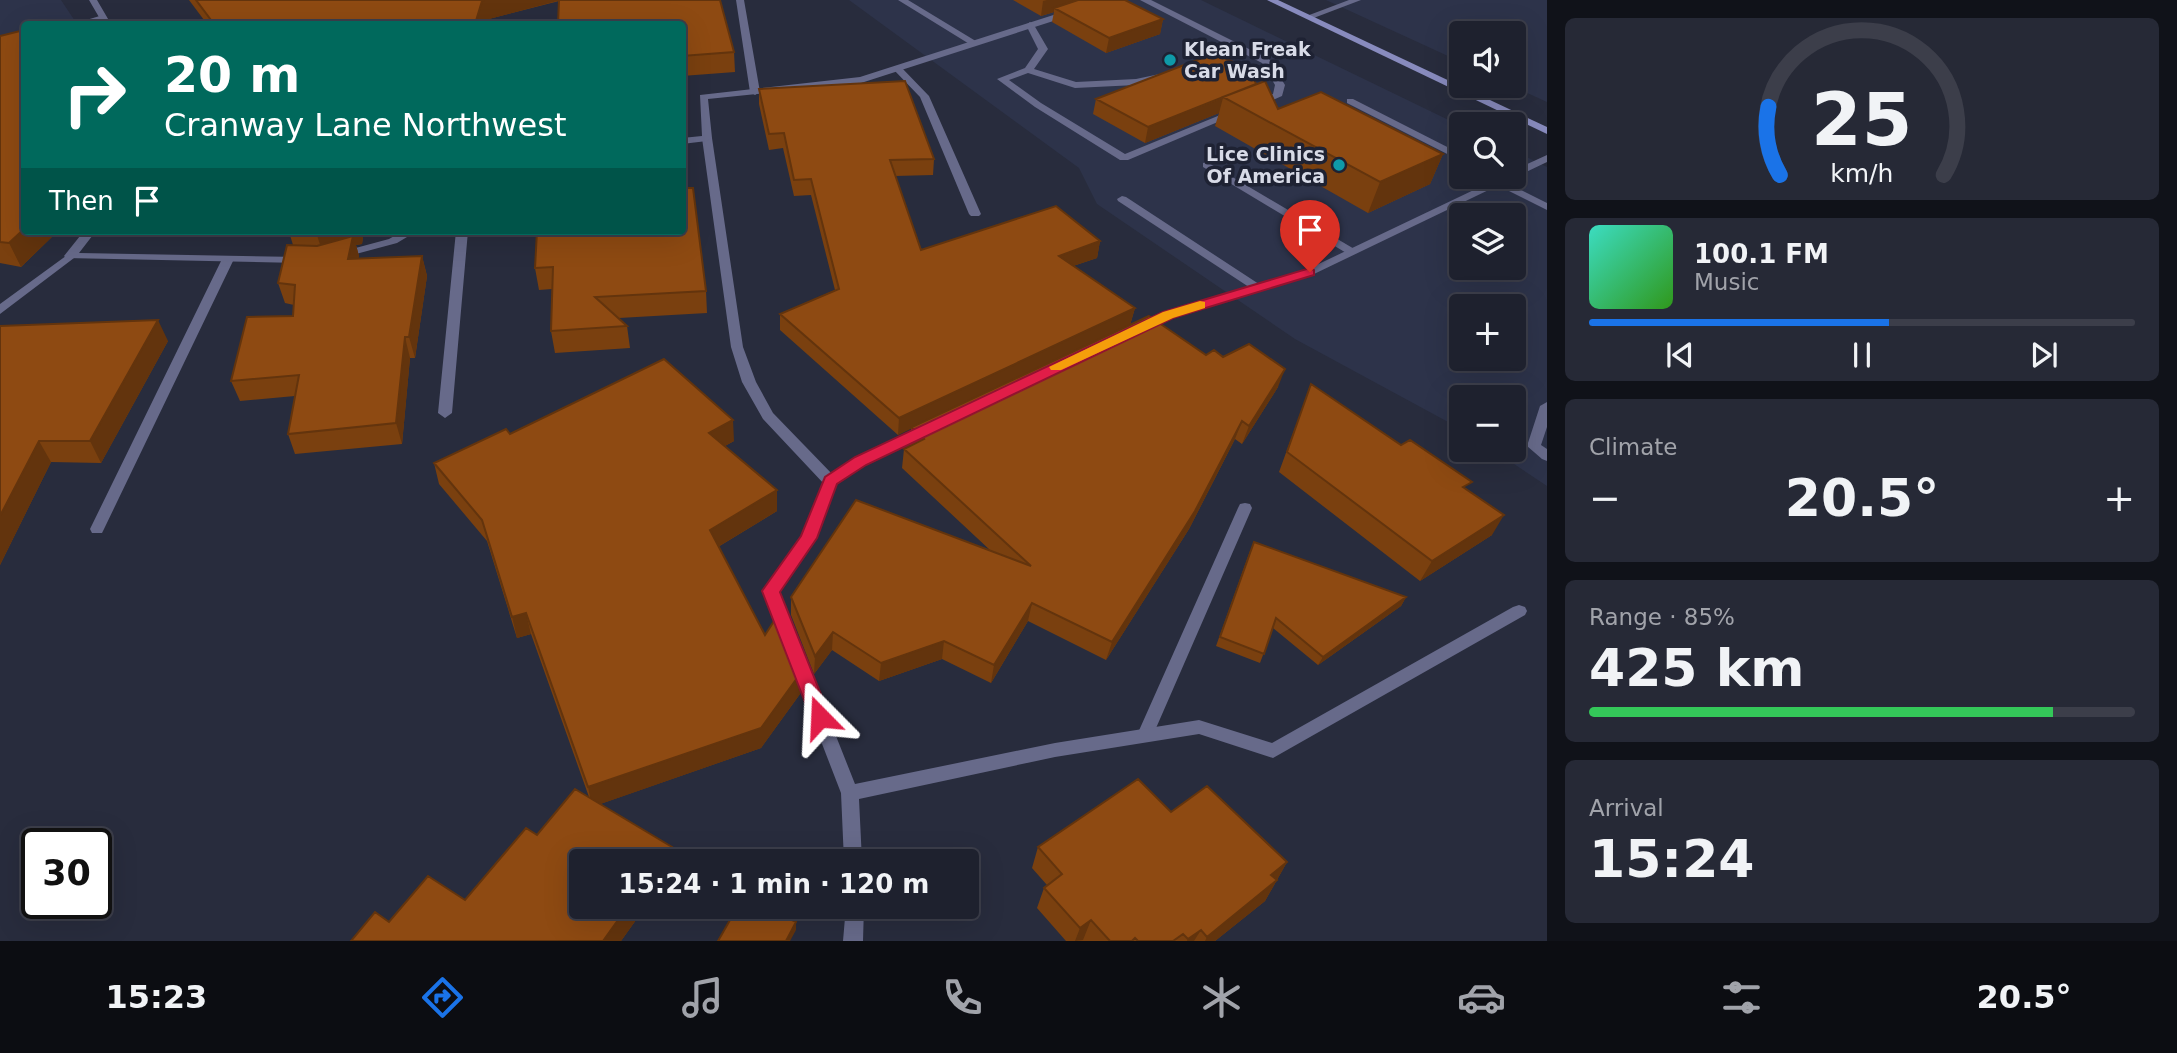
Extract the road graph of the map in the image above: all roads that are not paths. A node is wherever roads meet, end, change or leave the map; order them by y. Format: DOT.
graph roads {
  1 [pos="93,0"];
  2 [pos="740,0"];
  3 [pos="902,0"];
  4 [pos="1144,0"];
  5 [pos="1271,0"];
  6 [pos="1357,0"];
  7 [pos="1082,8"];
  8 [pos="1308,17"];
  9 [pos="105,21"];
  10 [pos="1030,25"];
  11 [pos="974,43"];
  12 [pos="1236,46"];
  13 [pos="1223,51"];
  14 [pos="897,68"];
  15 [pos="1028,70"];
  16 [pos="1169,73"];
  17 [pos="755,92"];
  18 [pos="1350,101"];
  19 [pos="1547,131"];
  20 [pos="708,138"];
  21 [pos="686,141"];
  22 [pos="1449,152"];
  23 [pos="1547,158"];
  24 [pos="1207,165"];
  25 [pos="1526,168"];
  26 [pos="1482,189"];
  27 [pos="1522,189"];
  28 [pos="1122,199"];
  29 [pos="1547,206"];
  30 [pos="975,214"];
  31 [pos="87,235"];
  32 [pos="404,235"];
  33 [pos="462,235"];
  34 [pos="1352,252"];
  35 [pos="70,256"];
  36 [pos="228,258"];
  37 [pos="310,260"];
  38 [pos="323,260"];
  39 [pos="1259,288"];
  40 [pos="0,310"];
  41 [pos="1120,337"];
  42 [pos="1547,406"];
  43 [pos="445,412"];
  44 [pos="936,425"];
  45 [pos="1547,456"];
  46 [pos="830,481"];
  47 [pos="1245,508"];
  48 [pos="97,529"];
  49 [pos="1519,611"];
  50 [pos="1145,736"];
  51 [pos="850,793"];
  52 [pos="852,849"];
  53 [pos="854,919"];
  54 [pos="853,941"];
  1 -- 9 [label="street"];
  2 -- 17 [label="street"];
  3 -- 11 [label="street"];
  4 -- 12 [label="street"];
  5 -- 8 [label="main road"];
  6 -- 8 [label="street"];
  7 -- 10 [label="street"];
  8 -- 19 [label="main road"];
  10 -- 11 [label="street"];
  10 -- 15 [label="street"];
  11 -- 14 [label="street"];
  12 -- 13 [label="street"];
  12 -- 15 [label="street"];
  14 -- 17 [label="street"];
  14 -- 30 [label="street"];
  15 -- 16 [label="street"];
  17 -- 20 [label="street"];
  18 -- 22 [label="street"];
  20 -- 21 [label="street"];
  20 -- 46 [label="street"];
  23 -- 25 [label="street"];
  24 -- 34 [label="street"];
  26 -- 34 [label="street"];
  27 -- 29 [label="street"];
  28 -- 39 [label="street"];
  31 -- 35 [label="street"];
  32 -- 38 [label="street"];
  33 -- 43 [label="street"];
  34 -- 39 [label="street"];
  35 -- 36 [label="street"];
  35 -- 40 [label="street"];
  36 -- 37 [label="street"];
  36 -- 48 [label="street"];
  39 -- 41 [label="street"];
  42 -- 45 [label="street"];
  44 -- 46 [label="street"];
  46 -- 51 [label="street"];
  47 -- 50 [label="street"];
  49 -- 50 [label="street"];
  50 -- 51 [label="street"];
  51 -- 52 [label="street"];
  53 -- 54 [label="street"];
}
